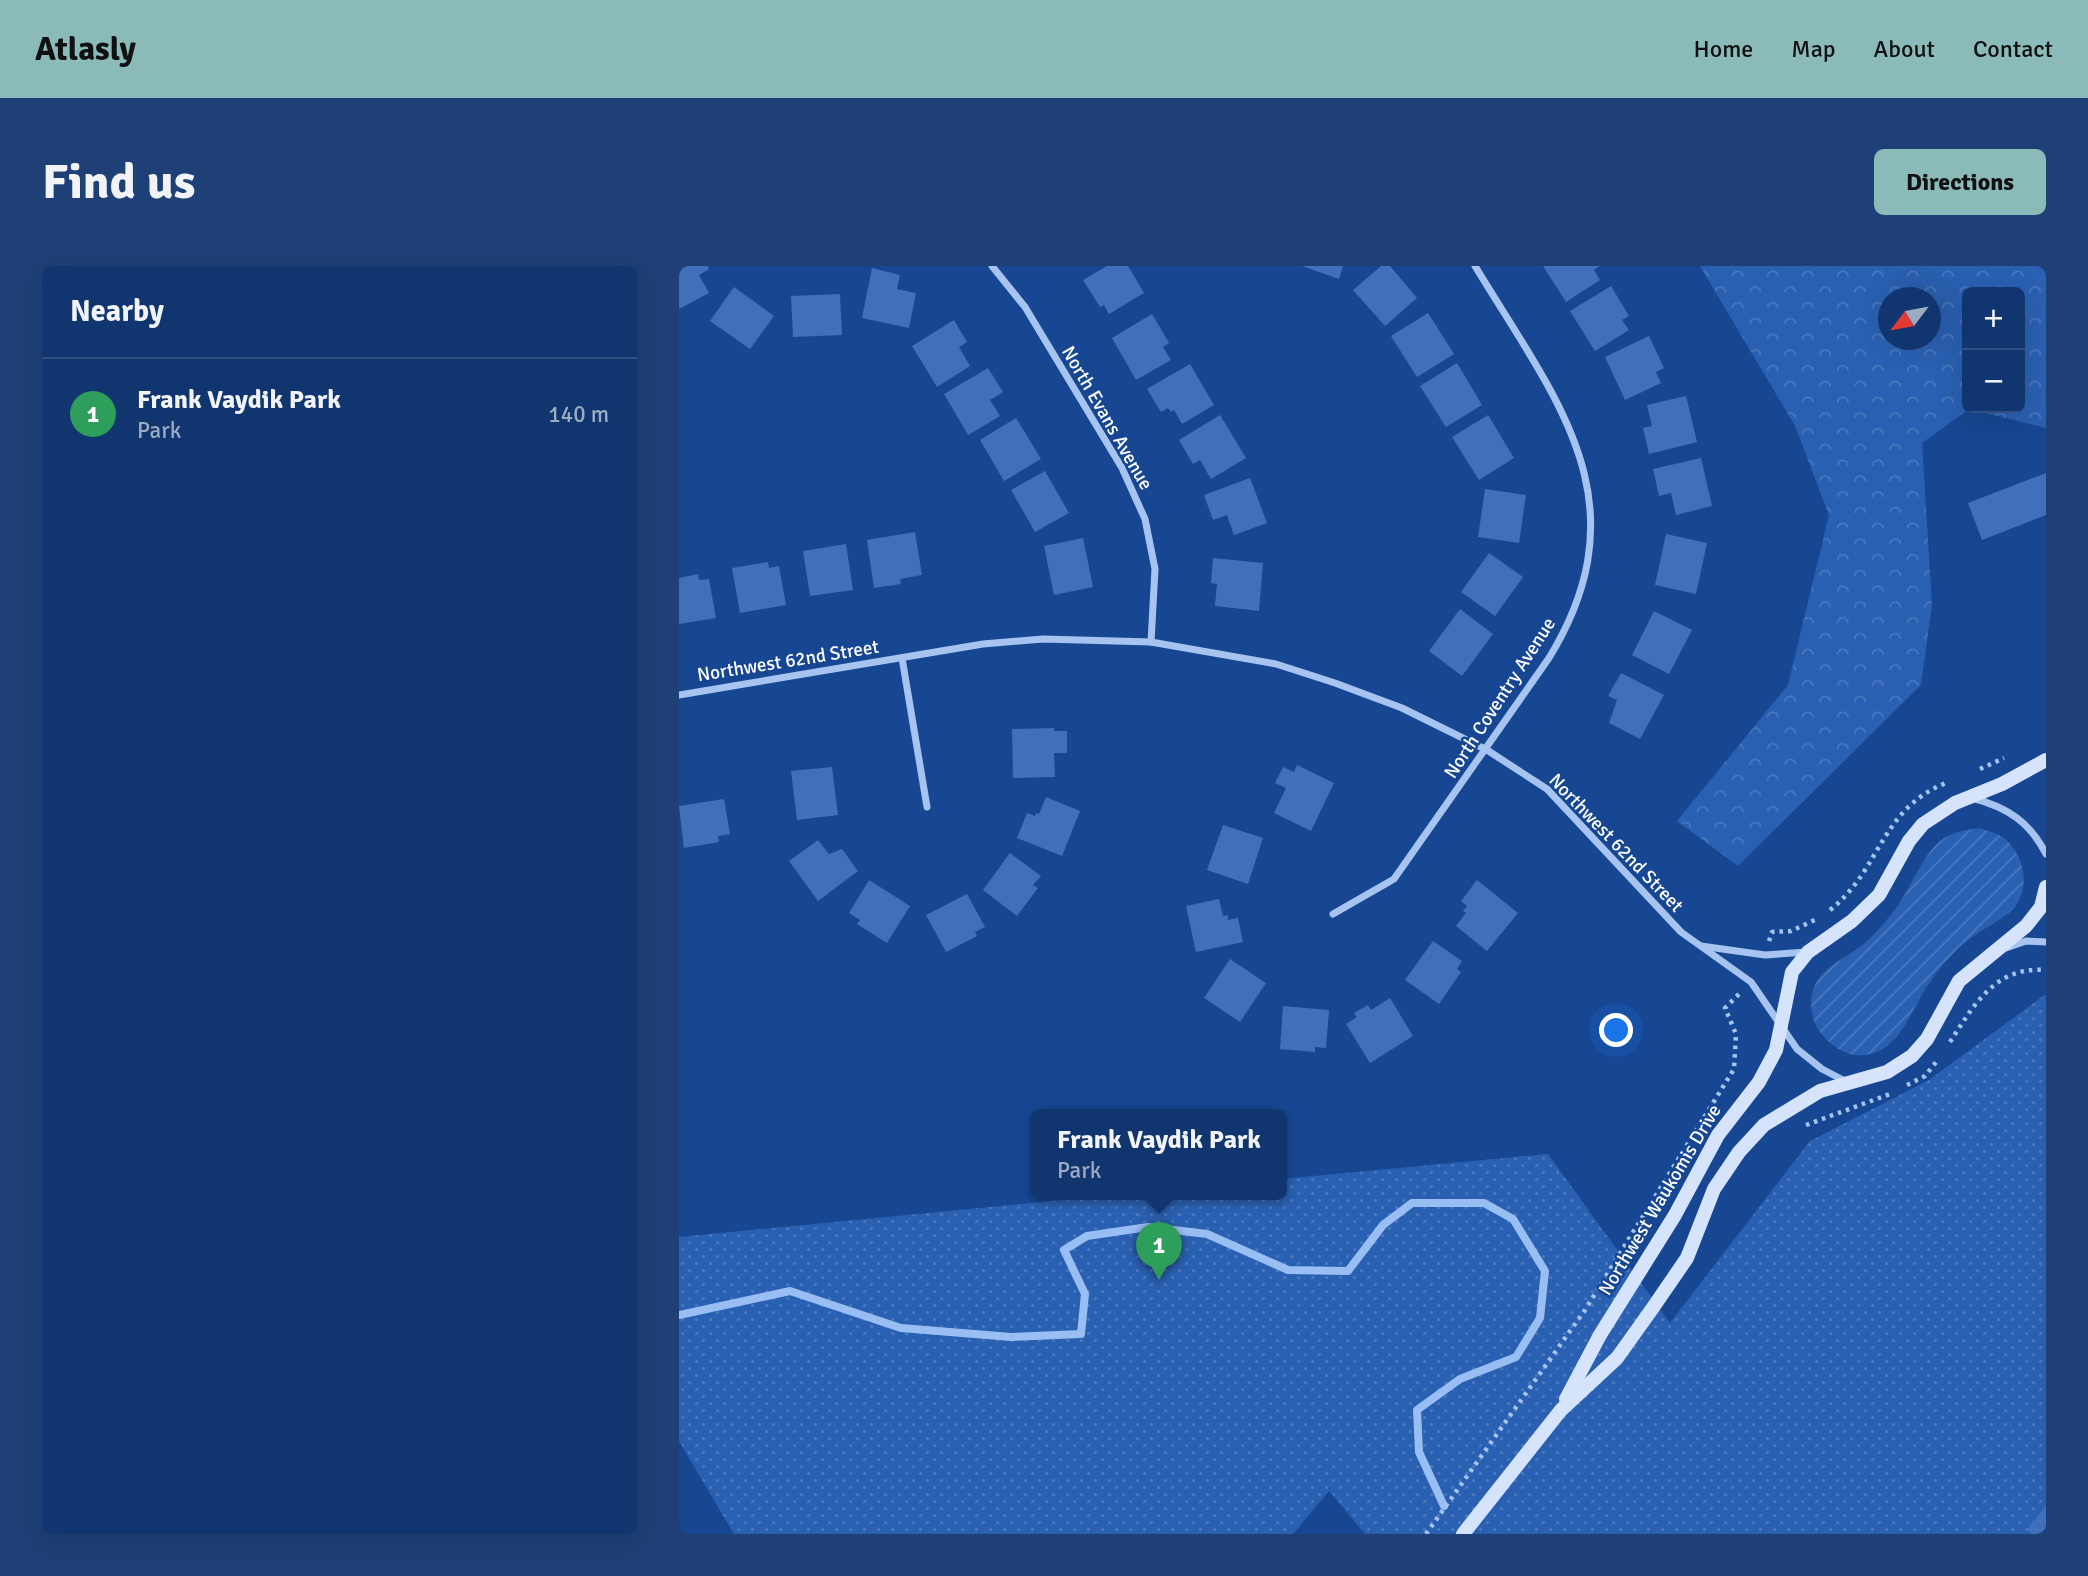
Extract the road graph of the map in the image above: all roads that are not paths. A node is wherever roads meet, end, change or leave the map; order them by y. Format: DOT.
graph roads {
  1 [pos="992,266"];
  2 [pos="1475,266"];
  3 [pos="1151,642"];
  4 [pos="902,658"];
  5 [pos="679,695"];
  6 [pos="1487,750"];
  7 [pos="2046,760"];
  8 [pos="1968,797"];
  9 [pos="927,807"];
  10 [pos="2046,854"];
  11 [pos="2046,887"];
  12 [pos="1333,914"];
  13 [pos="2046,942"];
  14 [pos="1700,946"];
  15 [pos="1808,952"];
  16 [pos="1992,953"];
  17 [pos="1782,1030"];
  18 [pos="1845,1082"];
  19 [pos="1561,1410"];
  20 [pos="1463,1534"];
  1 -- 3 [label="street, North Evans Avenue"];
  2 -- 6 [label="street, North Coventry Avenue"];
  3 -- 4 [label="street, Northwest 62nd Street"];
  3 -- 6 [label="street, Northwest 62nd Street"];
  4 -- 5 [label="street, Northwest 62nd Street"];
  4 -- 9 [label="street, Northwest 62nd Street"];
  6 -- 12 [label="street, North Coventry Avenue"];
  6 -- 14 [label="street, Northwest 62nd Street"];
  7 -- 8 [label="main road, Northwest Waukomis Drive"];
  8 -- 10 [label="street"];
  8 -- 15 [label="main road, Northwest Waukomis Drive"];
  11 -- 16 [label="main road, Northwest Waukomis Drive"];
  13 -- 16 [label="street"];
  14 -- 15 [label="street"];
  14 -- 17 [label="street, Northwest 62nd Street"];
  15 -- 17 [label="main road, Northwest Waukomis Drive"];
  16 -- 18 [label="main road, Northwest Waukomis Drive"];
  17 -- 18 [label="street, Northwest 62nd Street"];
  17 -- 19 [label="main road, Northwest Waukomis Drive"];
  18 -- 19 [label="main road, Northwest Waukomis Drive"];
  19 -- 20 [label="main road, Northwest Waukomis Drive"];
}
